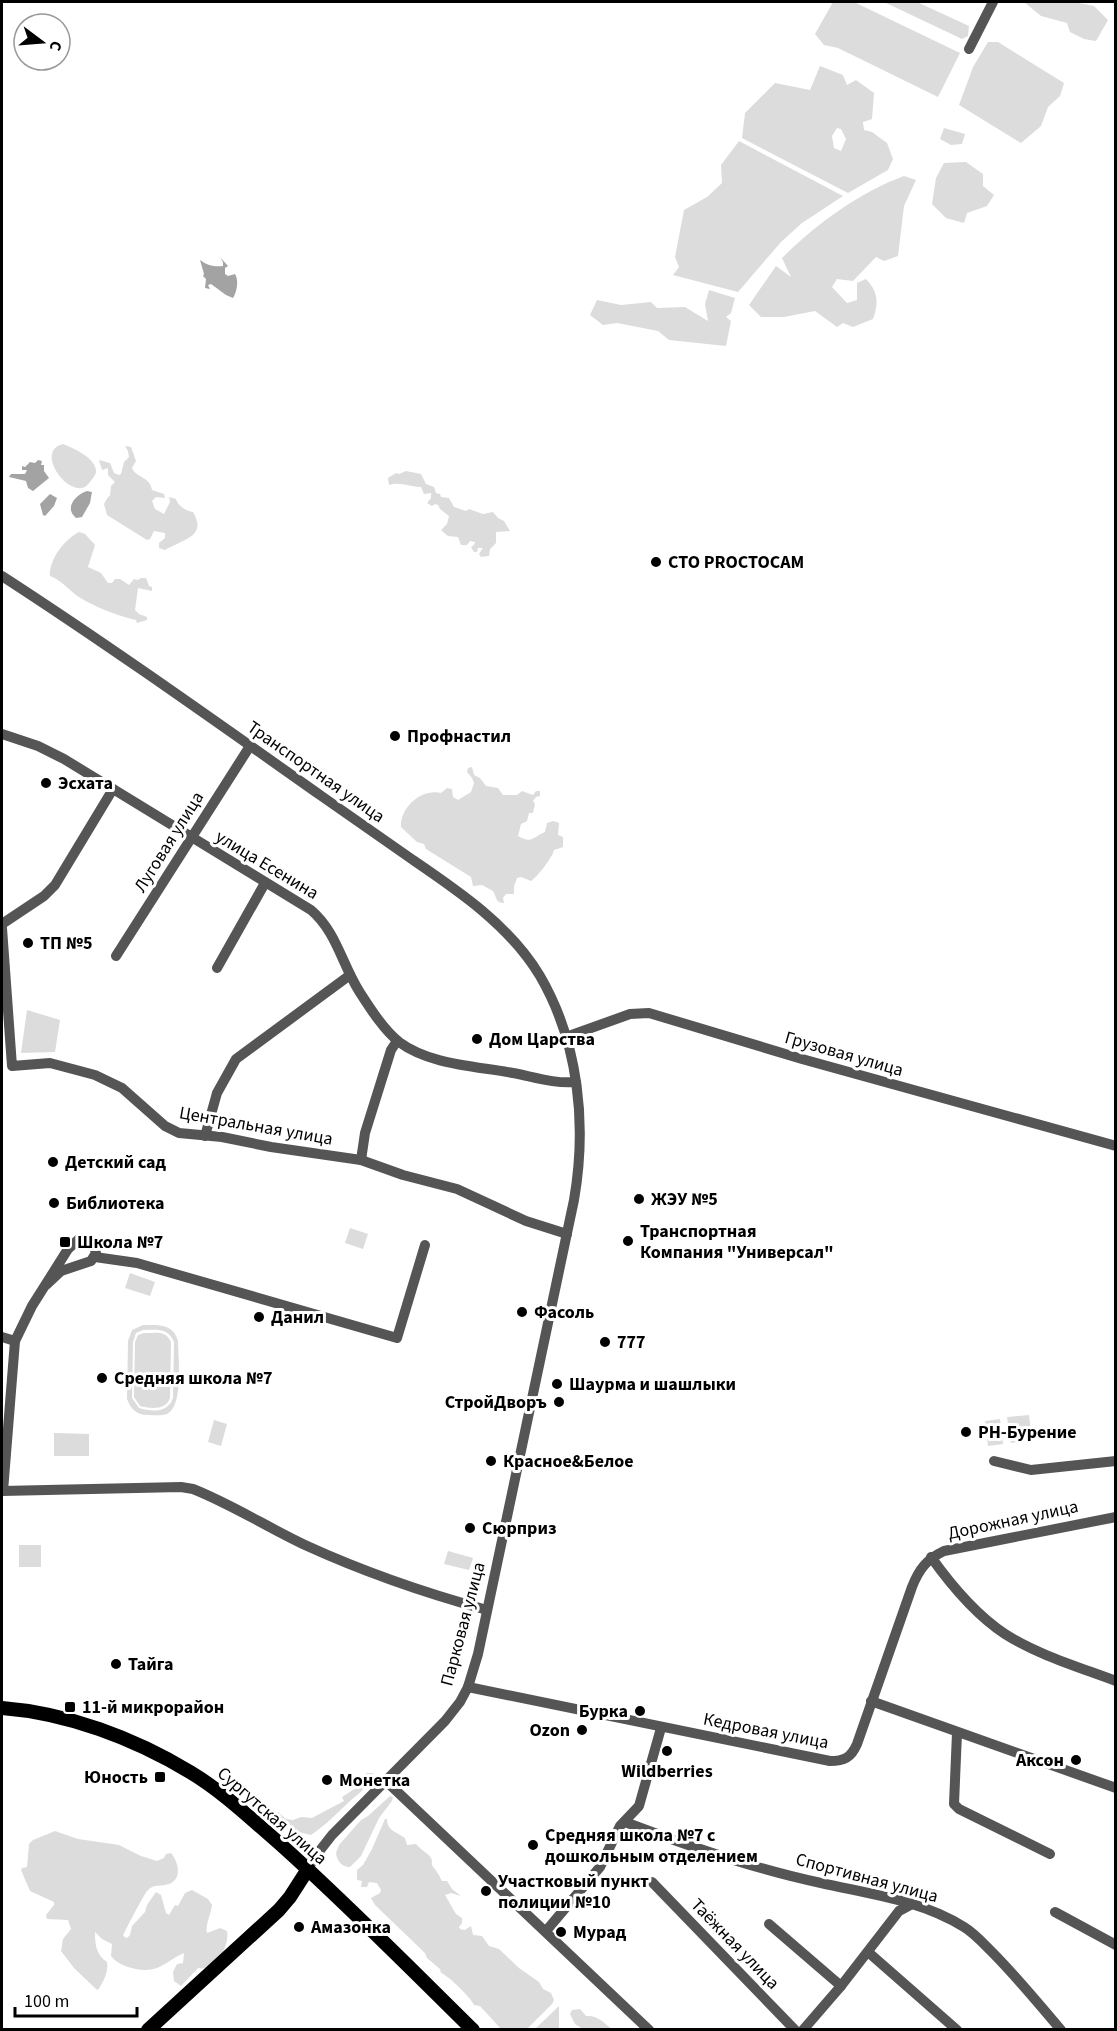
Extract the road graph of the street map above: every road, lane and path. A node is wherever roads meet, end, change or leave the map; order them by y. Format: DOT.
graph roads {
  1 [pos="993,2"];
  2 [pos="969,49"];
  3 [pos="2,576"];
  4 [pos="2,734"];
  5 [pos="250,746"];
  6 [pos="113,789"];
  7 [pos="191,838"];
  8 [pos="265,883"];
  9 [pos="2,926"];
  10 [pos="116,956"];
  11 [pos="217,968"];
  12 [pos="350,975"];
  13 [pos="566,1038"];
  14 [pos="398,1041"];
  15 [pos="7,1067"];
  16 [pos="576,1082"];
  17 [pos="205,1136"];
  18 [pos="1116,1146"];
  19 [pos="361,1160"];
  20 [pos="567,1234"];
  21 [pos="425,1245"];
  22 [pos="95,1257"];
  23 [pos="46,1285"];
  24 [pos="2,1337"];
  25 [pos="15,1341"];
  26 [pos="994,1461"];
  27 [pos="1116,1461"];
  28 [pos="2,1491"];
  29 [pos="1116,1517"];
  30 [pos="931,1557"];
  31 [pos="487,1610"];
  32 [pos="1116,1681"];
  33 [pos="468,1687"];
  34 [pos="871,1701"];
  35 [pos="2,1708"];
  36 [pos="661,1728"];
  37 [pos="957,1733"];
  38 [pos="386,1781"];
  39 [pos="1116,1788"];
  40 [pos="625,1822"];
  41 [pos="1050,1854"];
  42 [pos="308,1869"];
  43 [pos="652,1882"];
  44 [pos="912,1904"];
  45 [pos="1055,1912"];
  46 [pos="769,1924"];
  47 [pos="546,1931"];
  48 [pos="1116,1945"];
  49 [pos="868,1952"];
  50 [pos="842,1986"];
  51 [pos="148,2030"];
  52 [pos="473,2030"];
  53 [pos="649,2030"];
  54 [pos="795,2030"];
  55 [pos="803,2030"];
  56 [pos="957,2030"];
  57 [pos="1061,2030"];
  1 -- 2 [label="street"];
  3 -- 5 [label="street, Транспортная улица"];
  4 -- 6 [label="street, улица Есенина"];
  5 -- 7 [label="street, Луговая улица"];
  5 -- 13 [label="street, Транспортная улица"];
  6 -- 7 [label="street, улица Есенина"];
  6 -- 9 [label="street"];
  7 -- 8 [label="street, улица Есенина"];
  7 -- 10 [label="street, Луговая улица"];
  8 -- 11 [label="street"];
  8 -- 12 [label="street, улица Есенина"];
  9 -- 15 [label="street, Центральная улица"];
  12 -- 14 [label="street, улица Есенина"];
  12 -- 17 [label="street"];
  13 -- 16 [label="street, Парковая улица"];
  13 -- 18 [label="street, Грузовая улица"];
  14 -- 16 [label="street, улица Есенина"];
  14 -- 19 [label="street"];
  15 -- 17 [label="street, Центральная улица"];
  16 -- 20 [label="street, Парковая улица"];
  17 -- 19 [label="street, Центральная улица"];
  19 -- 20 [label="street, Центральная улица"];
  20 -- 31 [label="street, Парковая улица"];
  21 -- 22 [label="street"];
  22 -- 23 [label="street"];
  22 -- 23 [label="street"];
  23 -- 25 [label="street"];
  24 -- 25 [label="street"];
  25 -- 28 [label="street"];
  26 -- 27 [label="street"];
  28 -- 31 [label="street"];
  29 -- 30 [label="street, Дорожная улица"];
  30 -- 32 [label="street"];
  30 -- 34 [label="street, Дорожная улица"];
  31 -- 33 [label="street, Парковая улица"];
  33 -- 36 [label="street, Кедровая улица"];
  33 -- 38 [label="street, Парковая улица"];
  34 -- 36 [label="street, Кедровая улица"];
  34 -- 37 [label="street"];
  35 -- 42 [label="main road, Сургутская улица"];
  36 -- 40 [label="street"];
  37 -- 39 [label="street"];
  37 -- 41 [label="street"];
  38 -- 42 [label="street, Парковая улица"];
  38 -- 47 [label="street"];
  40 -- 44 [label="street, Спортивная улица"];
  40 -- 47 [label="street"];
  42 -- 51 [label="main road, Парковая улица"];
  42 -- 52 [label="main road, Сургутская улица"];
  43 -- 54 [label="street, Таёжная улица"];
  44 -- 49 [label="street"];
  44 -- 57 [label="street, Спортивная улица"];
  45 -- 48 [label="street"];
  46 -- 50 [label="street"];
  47 -- 53 [label="street"];
  49 -- 50 [label="street"];
  49 -- 56 [label="street"];
  50 -- 55 [label="street"];
}
